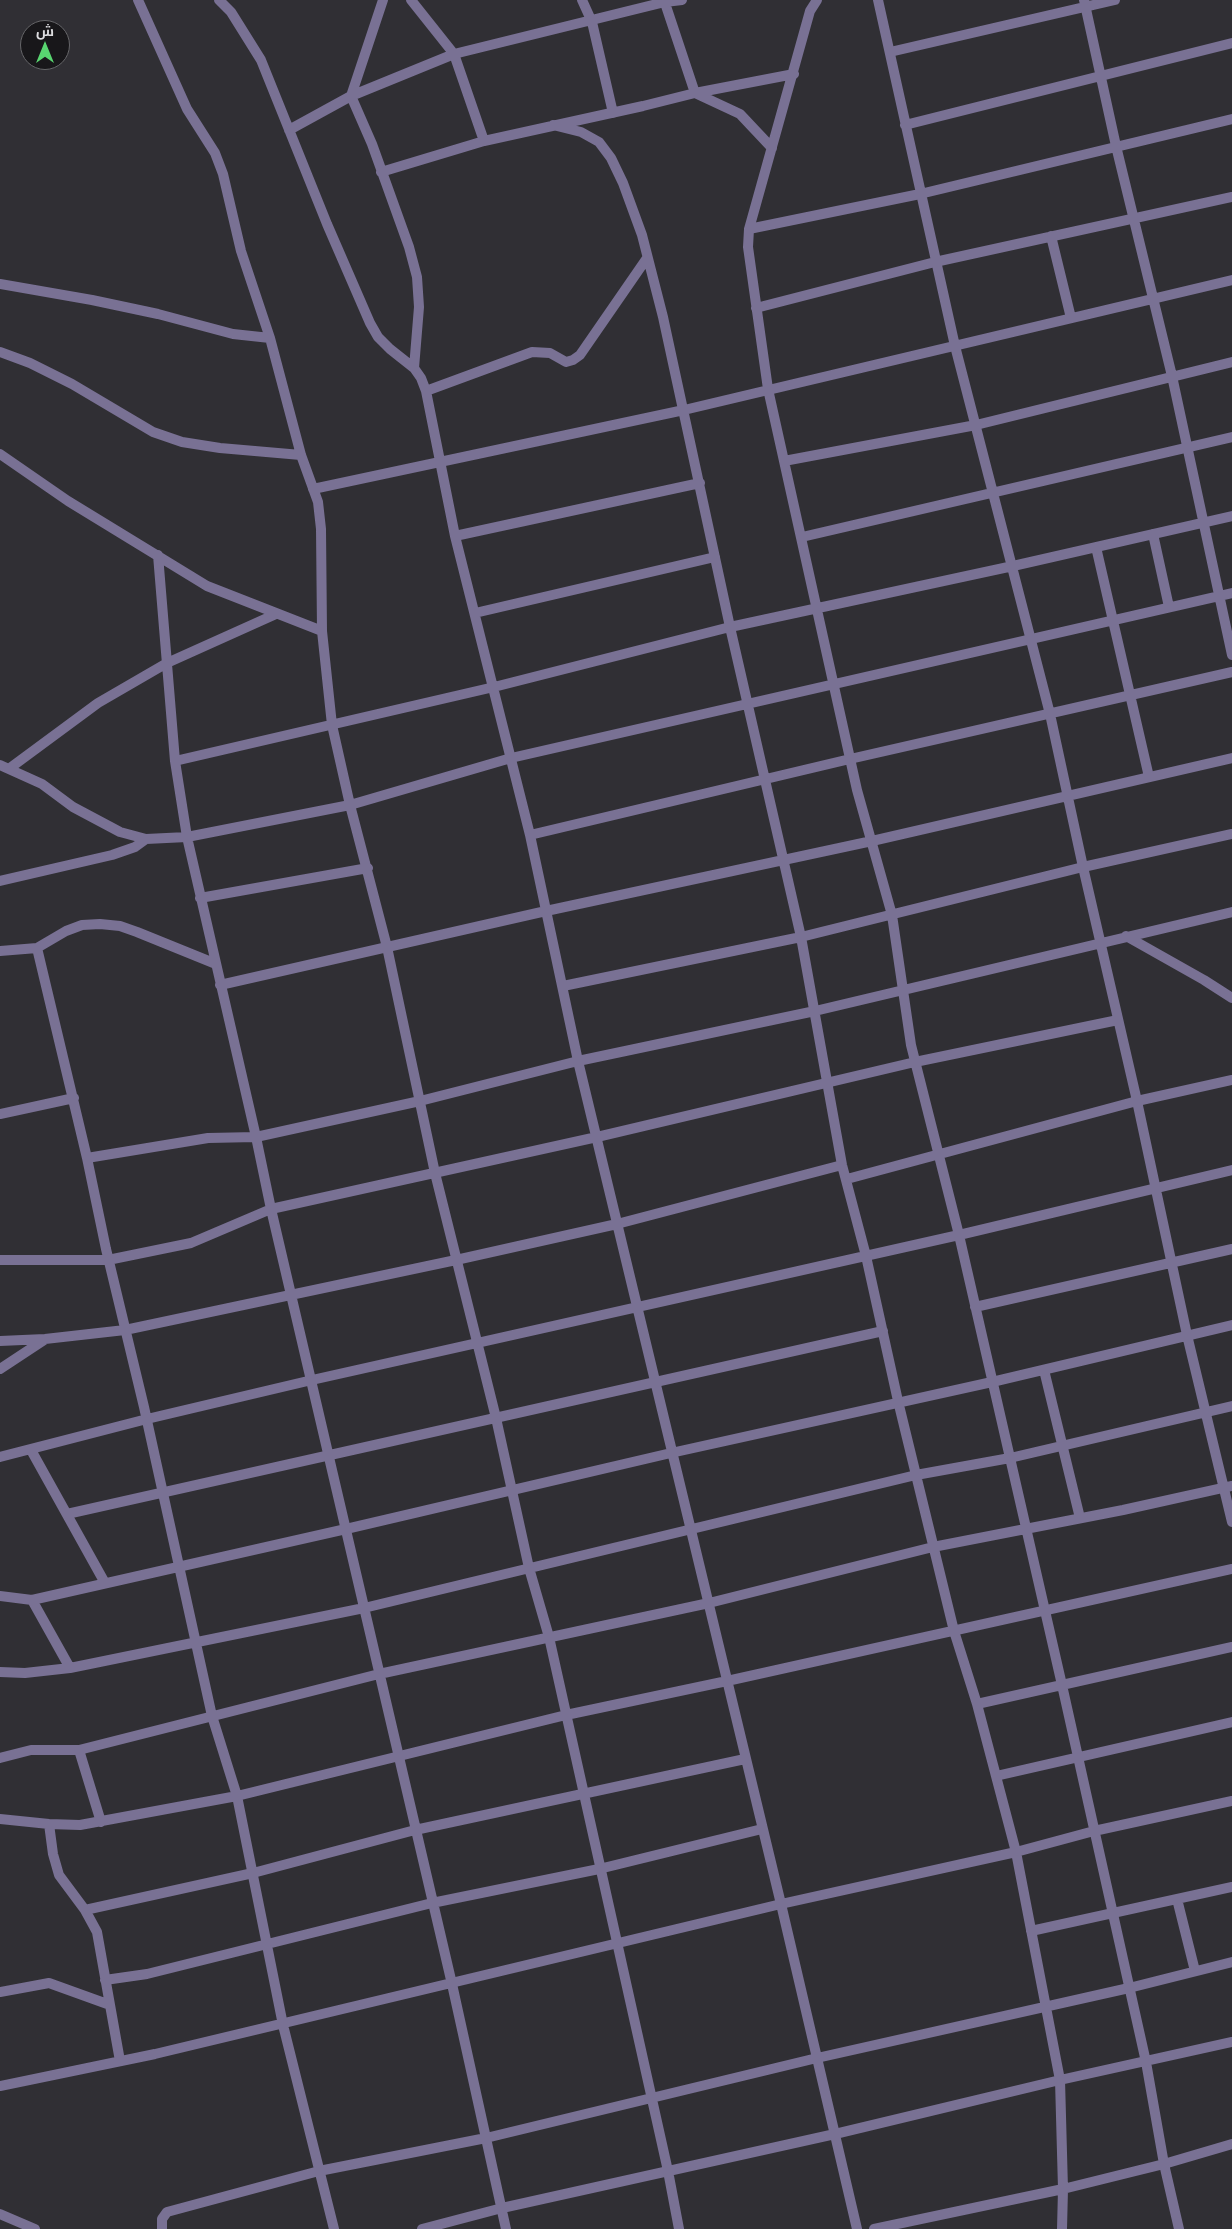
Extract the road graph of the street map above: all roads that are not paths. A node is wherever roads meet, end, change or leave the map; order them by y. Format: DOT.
graph roads {
  1 [pos="138,0"];
  2 [pos="219,0"];
  3 [pos="383,0"];
  4 [pos="411,0"];
  5 [pos="582,0"];
  6 [pos="682,0"];
  7 [pos="817,0"];
  8 [pos="878,0"];
  9 [pos="1115,0"];
  10 [pos="664,1"];
  11 [pos="1085,4"];
  12 [pos="592,22"];
  13 [pos="1232,43"];
  14 [pos="890,52"];
  15 [pos="454,54"];
  16 [pos="794,74"];
  17 [pos="1101,75"];
  18 [pos="695,93"];
  19 [pos="351,96"];
  20 [pos="613,113"];
  21 [pos="1232,119"];
  22 [pos="905,124"];
  23 [pos="553,125"];
  24 [pos="289,130"];
  25 [pos="484,141"];
  26 [pos="1116,146"];
  27 [pos="772,148"];
  28 [pos="381,172"];
  29 [pos="920,194"];
  30 [pos="1232,196"];
  31 [pos="1134,218"];
  32 [pos="749,229"];
  33 [pos="1051,236"];
  34 [pos="647,258"];
  35 [pos="935,262"];
  36 [pos="1232,280"];
  37 [pos="0,284"];
  38 [pos="1153,298"];
  39 [pos="756,308"];
  40 [pos="1071,318"];
  41 [pos="270,338"];
  42 [pos="955,346"];
  43 [pos="0,352"];
  44 [pos="1232,362"];
  45 [pos="414,368"];
  46 [pos="1172,376"];
  47 [pos="768,388"];
  48 [pos="426,391"];
  49 [pos="684,410"];
  50 [pos="976,425"];
  51 [pos="1232,436"];
  52 [pos="1188,448"];
  53 [pos="0,454"];
  54 [pos="302,455"];
  55 [pos="784,461"];
  56 [pos="440,462"];
  57 [pos="700,484"];
  58 [pos="313,489"];
  59 [pos="995,494"];
  60 [pos="1232,516"];
  61 [pos="1202,522"];
  62 [pos="1153,534"];
  63 [pos="455,536"];
  64 [pos="802,537"];
  65 [pos="1096,547"];
  66 [pos="158,555"];
  67 [pos="715,557"];
  68 [pos="1013,566"];
  69 [pos="1232,593"];
  70 [pos="1218,597"];
  71 [pos="1169,607"];
  72 [pos="818,608"];
  73 [pos="475,613"];
  74 [pos="276,614"];
  75 [pos="1112,622"];
  76 [pos="730,627"];
  77 [pos="322,631"];
  78 [pos="1032,640"];
  79 [pos="1232,655"];
  80 [pos="167,663"];
  81 [pos="1232,672"];
  82 [pos="834,684"];
  83 [pos="494,687"];
  84 [pos="1130,696"];
  85 [pos="748,703"];
  86 [pos="1050,714"];
  87 [pos="332,725"];
  88 [pos="511,758"];
  89 [pos="1232,758"];
  90 [pos="850,759"];
  91 [pos="175,761"];
  92 [pos="5,766"];
  93 [pos="1150,777"];
  94 [pos="766,779"];
  95 [pos="1068,796"];
  96 [pos="350,805"];
  97 [pos="1232,834"];
  98 [pos="530,835"];
  99 [pos="187,837"];
  100 [pos="146,839"];
  101 [pos="872,841"];
  102 [pos="784,861"];
  103 [pos="368,868"];
  104 [pos="1083,868"];
  105 [pos="0,881"];
  106 [pos="200,898"];
  107 [pos="546,911"];
  108 [pos="1232,912"];
  109 [pos="892,915"];
  110 [pos="1126,936"];
  111 [pos="801,937"];
  112 [pos="1100,942"];
  113 [pos="387,947"];
  114 [pos="37,948"];
  115 [pos="0,952"];
  116 [pos="216,964"];
  117 [pos="220,985"];
  118 [pos="563,986"];
  119 [pos="904,989"];
  120 [pos="1232,998"];
  121 [pos="815,1011"];
  122 [pos="1118,1020"];
  123 [pos="578,1061"];
  124 [pos="915,1062"];
  125 [pos="1232,1080"];
  126 [pos="828,1084"];
  127 [pos="74,1098"];
  128 [pos="420,1101"];
  129 [pos="1137,1101"];
  130 [pos="0,1114"];
  131 [pos="256,1137"];
  132 [pos="598,1137"];
  133 [pos="940,1153"];
  134 [pos="88,1158"];
  135 [pos="842,1165"];
  136 [pos="1232,1170"];
  137 [pos="435,1173"];
  138 [pos="846,1179"];
  139 [pos="1156,1187"];
  140 [pos="271,1209"];
  141 [pos="617,1224"];
  142 [pos="959,1235"];
  143 [pos="1232,1249"];
  144 [pos="866,1256"];
  145 [pos="0,1260"];
  146 [pos="108,1260"];
  147 [pos="456,1260"];
  148 [pos="1172,1263"];
  149 [pos="291,1295"];
  150 [pos="637,1307"];
  151 [pos="975,1307"];
  152 [pos="1232,1325"];
  153 [pos="125,1330"];
  154 [pos="883,1330"];
  155 [pos="1187,1335"];
  156 [pos="45,1339"];
  157 [pos="0,1341"];
  158 [pos="476,1344"];
  159 [pos="0,1369"];
  160 [pos="1044,1370"];
  161 [pos="312,1380"];
  162 [pos="655,1381"];
  163 [pos="992,1382"];
  164 [pos="898,1401"];
  165 [pos="1232,1406"];
  166 [pos="1206,1412"];
  167 [pos="496,1418"];
  168 [pos="147,1419"];
  169 [pos="1063,1446"];
  170 [pos="31,1450"];
  171 [pos="671,1453"];
  172 [pos="328,1454"];
  173 [pos="0,1457"];
  174 [pos="1010,1458"];
  175 [pos="916,1475"];
  176 [pos="1228,1487"];
  177 [pos="512,1491"];
  178 [pos="163,1494"];
  179 [pos="67,1514"];
  180 [pos="1080,1518"];
  181 [pos="1232,1522"];
  182 [pos="1026,1528"];
  183 [pos="346,1529"];
  184 [pos="691,1529"];
  185 [pos="933,1548"];
  186 [pos="178,1566"];
  187 [pos="530,1568"];
  188 [pos="1232,1569"];
  189 [pos="105,1583"];
  190 [pos="0,1596"];
  191 [pos="32,1600"];
  192 [pos="709,1603"];
  193 [pos="364,1608"];
  194 [pos="1044,1610"];
  195 [pos="954,1631"];
  196 [pos="549,1638"];
  197 [pos="196,1644"];
  198 [pos="1232,1647"];
  199 [pos="70,1668"];
  200 [pos="0,1672"];
  201 [pos="379,1674"];
  202 [pos="727,1681"];
  203 [pos="1062,1686"];
  204 [pos="976,1704"];
  205 [pos="566,1715"];
  206 [pos="212,1716"];
  207 [pos="1232,1722"];
  208 [pos="79,1750"];
  209 [pos="398,1757"];
  210 [pos="0,1758"];
  211 [pos="1078,1758"];
  212 [pos="745,1759"];
  213 [pos="996,1776"];
  214 [pos="584,1795"];
  215 [pos="237,1796"];
  216 [pos="1232,1801"];
  217 [pos="0,1819"];
  218 [pos="100,1822"];
  219 [pos="49,1824"];
  220 [pos="762,1829"];
  221 [pos="415,1830"];
  222 [pos="1094,1831"];
  223 [pos="1016,1852"];
  224 [pos="599,1869"];
  225 [pos="253,1873"];
  226 [pos="1232,1886"];
  227 [pos="1176,1899"];
  228 [pos="432,1903"];
  229 [pos="781,1904"];
  230 [pos="85,1910"];
  231 [pos="1112,1913"];
  232 [pos="1032,1931"];
  233 [pos="266,1944"];
  234 [pos="617,1945"];
  235 [pos="1232,1962"];
  236 [pos="1195,1971"];
  237 [pos="105,1980"];
  238 [pos="452,1984"];
  239 [pos="1129,1988"];
  240 [pos="0,1992"];
  241 [pos="110,2005"];
  242 [pos="1045,2007"];
  243 [pos="283,2024"];
  244 [pos="1232,2042"];
  245 [pos="817,2058"];
  246 [pos="120,2061"];
  247 [pos="1146,2062"];
  248 [pos="1060,2080"];
  249 [pos="0,2086"];
  250 [pos="652,2098"];
  251 [pos="835,2134"];
  252 [pos="486,2138"];
  253 [pos="1232,2144"];
  254 [pos="1164,2164"];
  255 [pos="319,2171"];
  256 [pos="668,2171"];
  257 [pos="1063,2189"];
  258 [pos="502,2208"];
  259 [pos="0,2214"];
  260 [pos="880,2228"];
  261 [pos="35,2229"];
  262 [pos="162,2229"];
  263 [pos="334,2229"];
  264 [pos="422,2229"];
  265 [pos="506,2229"];
  266 [pos="679,2229"];
  267 [pos="857,2229"];
  268 [pos="1062,2229"];
  269 [pos="1179,2229"];
  1 -- 41 [label="street"];
  2 -- 24 [label="street"];
  3 -- 19 [label="street"];
  4 -- 15 [label="street"];
  5 -- 12 [label="street"];
  6 -- 10 [label="street"];
  7 -- 16 [label="street"];
  8 -- 14 [label="street"];
  9 -- 11 [label="street"];
  10 -- 12 [label="street"];
  10 -- 18 [label="street"];
  11 -- 14 [label="street"];
  11 -- 17 [label="street"];
  12 -- 15 [label="street"];
  12 -- 20 [label="street"];
  13 -- 17 [label="street"];
  14 -- 22 [label="street"];
  15 -- 19 [label="street"];
  15 -- 25 [label="street"];
  16 -- 18 [label="street"];
  16 -- 27 [label="street"];
  17 -- 22 [label="street"];
  17 -- 26 [label="street"];
  18 -- 20 [label="street"];
  18 -- 27 [label="street"];
  19 -- 24 [label="street"];
  19 -- 28 [label="street"];
  20 -- 23 [label="street"];
  21 -- 26 [label="street"];
  22 -- 29 [label="street"];
  23 -- 25 [label="street"];
  23 -- 34 [label="street"];
  24 -- 45 [label="street"];
  25 -- 28 [label="street"];
  26 -- 29 [label="street"];
  26 -- 31 [label="street"];
  27 -- 32 [label="street"];
  28 -- 45 [label="street"];
  29 -- 32 [label="street"];
  29 -- 35 [label="street"];
  30 -- 31 [label="street"];
  31 -- 33 [label="street"];
  31 -- 38 [label="street"];
  32 -- 39 [label="street"];
  33 -- 35 [label="street"];
  33 -- 40 [label="street"];
  34 -- 48 [label="street"];
  34 -- 49 [label="street"];
  35 -- 39 [label="street"];
  35 -- 42 [label="street"];
  36 -- 38 [label="street"];
  37 -- 41 [label="street"];
  38 -- 40 [label="street"];
  38 -- 46 [label="street"];
  39 -- 47 [label="street"];
  40 -- 42 [label="street"];
  41 -- 54 [label="street"];
  42 -- 47 [label="street"];
  42 -- 50 [label="street"];
  43 -- 54 [label="street"];
  44 -- 46 [label="street"];
  45 -- 48 [label="street"];
  46 -- 50 [label="street"];
  46 -- 52 [label="street"];
  47 -- 49 [label="street"];
  47 -- 55 [label="street"];
  48 -- 56 [label="street"];
  49 -- 56 [label="street"];
  49 -- 57 [label="street"];
  50 -- 55 [label="street"];
  50 -- 59 [label="street"];
  51 -- 52 [label="street"];
  52 -- 59 [label="street"];
  52 -- 61 [label="street"];
  53 -- 66 [label="street"];
  54 -- 58 [label="street"];
  55 -- 64 [label="street"];
  56 -- 58 [label="street"];
  56 -- 63 [label="street"];
  57 -- 63 [label="street"];
  57 -- 67 [label="street"];
  58 -- 77 [label="street"];
  59 -- 64 [label="street"];
  59 -- 68 [label="street"];
  60 -- 61 [label="street"];
  61 -- 62 [label="street"];
  61 -- 70 [label="street"];
  62 -- 65 [label="street"];
  62 -- 71 [label="street"];
  63 -- 73 [label="street"];
  64 -- 72 [label="street"];
  65 -- 68 [label="street"];
  65 -- 75 [label="street"];
  66 -- 74 [label="street"];
  66 -- 80 [label="street"];
  67 -- 73 [label="street"];
  67 -- 76 [label="street"];
  68 -- 72 [label="street"];
  68 -- 78 [label="street"];
  69 -- 70 [label="street"];
  70 -- 71 [label="street"];
  70 -- 79 [label="street"];
  71 -- 75 [label="street"];
  72 -- 76 [label="street"];
  72 -- 82 [label="street"];
  73 -- 83 [label="street"];
  74 -- 77 [label="street"];
  74 -- 80 [label="street"];
  75 -- 78 [label="street"];
  75 -- 84 [label="street"];
  76 -- 83 [label="street"];
  76 -- 85 [label="street"];
  77 -- 87 [label="street"];
  78 -- 82 [label="street"];
  78 -- 86 [label="street"];
  80 -- 91 [label="street"];
  80 -- 92 [label="street"];
  81 -- 84 [label="street"];
  82 -- 85 [label="street"];
  82 -- 90 [label="street"];
  83 -- 87 [label="street"];
  83 -- 88 [label="street"];
  84 -- 86 [label="street"];
  84 -- 93 [label="street"];
  85 -- 88 [label="street"];
  85 -- 94 [label="street"];
  86 -- 90 [label="street"];
  86 -- 95 [label="street"];
  87 -- 91 [label="street"];
  87 -- 96 [label="street"];
  88 -- 96 [label="street"];
  88 -- 98 [label="street"];
  89 -- 93 [label="street"];
  90 -- 94 [label="street"];
  90 -- 101 [label="street"];
  91 -- 99 [label="street"];
  92 -- 100 [label="street"];
  93 -- 95 [label="street"];
  94 -- 98 [label="street"];
  94 -- 102 [label="street"];
  95 -- 101 [label="street"];
  95 -- 104 [label="street"];
  96 -- 99 [label="street"];
  96 -- 103 [label="street"];
  97 -- 104 [label="street"];
  98 -- 107 [label="street"];
  99 -- 100 [label="street"];
  99 -- 106 [label="street"];
  100 -- 105 [label="street"];
  101 -- 102 [label="street"];
  101 -- 109 [label="street"];
  102 -- 107 [label="street"];
  102 -- 111 [label="street"];
  103 -- 106 [label="street"];
  103 -- 113 [label="street"];
  104 -- 109 [label="street"];
  104 -- 112 [label="street"];
  106 -- 116 [label="street"];
  107 -- 113 [label="street"];
  107 -- 118 [label="street"];
  108 -- 110 [label="street"];
  109 -- 111 [label="street"];
  109 -- 119 [label="street"];
  110 -- 112 [label="street"];
  110 -- 120 [label="street"];
  111 -- 118 [label="street"];
  111 -- 121 [label="street"];
  112 -- 119 [label="street"];
  112 -- 122 [label="street"];
  113 -- 117 [label="street"];
  113 -- 128 [label="street"];
  114 -- 115 [label="street"];
  114 -- 116 [label="street"];
  114 -- 127 [label="street"];
  116 -- 117 [label="street"];
  117 -- 131 [label="street"];
  118 -- 123 [label="street"];
  119 -- 121 [label="street"];
  119 -- 124 [label="street"];
  121 -- 123 [label="street"];
  121 -- 126 [label="street"];
  122 -- 124 [label="street"];
  122 -- 129 [label="street"];
  123 -- 128 [label="street"];
  123 -- 132 [label="street"];
  124 -- 126 [label="street"];
  124 -- 133 [label="street"];
  125 -- 129 [label="street"];
  126 -- 132 [label="street"];
  126 -- 135 [label="street"];
  127 -- 130 [label="street"];
  127 -- 134 [label="street"];
  128 -- 131 [label="street"];
  128 -- 137 [label="street"];
  129 -- 133 [label="street"];
  129 -- 139 [label="street"];
  131 -- 134 [label="street"];
  131 -- 140 [label="street"];
  132 -- 137 [label="street"];
  132 -- 141 [label="street"];
  133 -- 138 [label="street"];
  133 -- 142 [label="street"];
  134 -- 146 [label="street"];
  135 -- 138 [label="street"];
  135 -- 141 [label="street"];
  136 -- 139 [label="street"];
  137 -- 140 [label="street"];
  137 -- 147 [label="street"];
  138 -- 144 [label="street"];
  139 -- 142 [label="street"];
  139 -- 148 [label="street"];
  140 -- 146 [label="street"];
  140 -- 149 [label="street"];
  141 -- 147 [label="street"];
  141 -- 150 [label="street"];
  142 -- 144 [label="street"];
  142 -- 151 [label="street"];
  143 -- 148 [label="street"];
  144 -- 150 [label="street"];
  144 -- 154 [label="street"];
  145 -- 146 [label="street"];
  146 -- 153 [label="street"];
  147 -- 149 [label="street"];
  147 -- 158 [label="street"];
  148 -- 151 [label="street"];
  148 -- 155 [label="street"];
  149 -- 153 [label="street"];
  149 -- 161 [label="street"];
  150 -- 158 [label="street"];
  150 -- 162 [label="street"];
  151 -- 163 [label="street"];
  152 -- 155 [label="street"];
  153 -- 156 [label="street"];
  153 -- 168 [label="street"];
  154 -- 162 [label="street"];
  154 -- 164 [label="street"];
  155 -- 160 [label="street"];
  155 -- 166 [label="street"];
  156 -- 157 [label="street"];
  156 -- 159 [label="street"];
  158 -- 161 [label="street"];
  158 -- 167 [label="street"];
  160 -- 163 [label="street"];
  160 -- 169 [label="street"];
  161 -- 168 [label="street"];
  161 -- 172 [label="street"];
  162 -- 167 [label="street"];
  162 -- 171 [label="street"];
  163 -- 164 [label="street"];
  163 -- 174 [label="street"];
  164 -- 171 [label="street"];
  164 -- 175 [label="street"];
  165 -- 166 [label="street"];
  166 -- 169 [label="street"];
  166 -- 176 [label="street"];
  167 -- 172 [label="street"];
  167 -- 177 [label="street"];
  168 -- 170 [label="street"];
  168 -- 178 [label="street"];
  169 -- 174 [label="street"];
  169 -- 180 [label="street"];
  170 -- 173 [label="street"];
  170 -- 179 [label="street"];
  171 -- 177 [label="street"];
  171 -- 184 [label="street"];
  172 -- 178 [label="street"];
  172 -- 183 [label="street"];
  174 -- 175 [label="street"];
  174 -- 182 [label="street"];
  175 -- 184 [label="street"];
  175 -- 185 [label="street"];
  176 -- 180 [label="street"];
  176 -- 181 [label="street"];
  177 -- 183 [label="street"];
  177 -- 187 [label="street"];
  178 -- 179 [label="street"];
  178 -- 186 [label="street"];
  179 -- 189 [label="street"];
  180 -- 182 [label="street"];
  182 -- 185 [label="street"];
  182 -- 194 [label="street"];
  183 -- 186 [label="street"];
  183 -- 193 [label="street"];
  184 -- 187 [label="street"];
  184 -- 192 [label="street"];
  185 -- 192 [label="street"];
  185 -- 195 [label="street"];
  186 -- 189 [label="street"];
  186 -- 197 [label="street"];
  187 -- 193 [label="street"];
  187 -- 196 [label="street"];
  188 -- 194 [label="street"];
  189 -- 191 [label="street"];
  190 -- 191 [label="street"];
  191 -- 199 [label="street"];
  192 -- 196 [label="street"];
  192 -- 202 [label="street"];
  193 -- 197 [label="street"];
  193 -- 201 [label="street"];
  194 -- 195 [label="street"];
  194 -- 203 [label="street"];
  195 -- 202 [label="street"];
  195 -- 204 [label="street"];
  196 -- 201 [label="street"];
  196 -- 205 [label="street"];
  197 -- 199 [label="street"];
  197 -- 206 [label="street"];
  198 -- 203 [label="street"];
  199 -- 200 [label="street"];
  201 -- 206 [label="street"];
  201 -- 209 [label="street"];
  202 -- 205 [label="street"];
  202 -- 212 [label="street"];
  203 -- 204 [label="street"];
  203 -- 211 [label="street"];
  204 -- 213 [label="street"];
  205 -- 209 [label="street"];
  205 -- 214 [label="street"];
  206 -- 208 [label="street"];
  206 -- 215 [label="street"];
  207 -- 211 [label="street"];
  208 -- 210 [label="street"];
  208 -- 218 [label="street"];
  209 -- 215 [label="street"];
  209 -- 221 [label="street"];
  211 -- 213 [label="street"];
  211 -- 222 [label="street"];
  212 -- 214 [label="street"];
  212 -- 220 [label="street"];
  213 -- 223 [label="street"];
  214 -- 221 [label="street"];
  214 -- 224 [label="street"];
  215 -- 218 [label="street"];
  215 -- 225 [label="street"];
  216 -- 222 [label="street"];
  217 -- 219 [label="street"];
  218 -- 219 [label="street"];
  219 -- 230 [label="street"];
  220 -- 224 [label="street"];
  220 -- 229 [label="street"];
  221 -- 225 [label="street"];
  221 -- 228 [label="street"];
  222 -- 223 [label="street"];
  222 -- 231 [label="street"];
  223 -- 229 [label="street"];
  223 -- 232 [label="street"];
  224 -- 228 [label="street"];
  224 -- 234 [label="street"];
  225 -- 230 [label="street"];
  225 -- 233 [label="street"];
  226 -- 227 [label="street"];
  227 -- 231 [label="street"];
  227 -- 236 [label="street"];
  228 -- 233 [label="street"];
  228 -- 238 [label="street"];
  229 -- 234 [label="street"];
  229 -- 245 [label="street"];
  230 -- 237 [label="street"];
  231 -- 232 [label="street"];
  231 -- 239 [label="street"];
  232 -- 242 [label="street"];
  233 -- 237 [label="street"];
  233 -- 243 [label="street"];
  234 -- 238 [label="street"];
  234 -- 250 [label="street"];
  235 -- 236 [label="street"];
  236 -- 239 [label="street"];
  237 -- 241 [label="street"];
  238 -- 243 [label="street"];
  238 -- 252 [label="street"];
  239 -- 242 [label="street"];
  239 -- 247 [label="street"];
  240 -- 241 [label="street"];
  241 -- 246 [label="street"];
  242 -- 245 [label="street"];
  242 -- 248 [label="street"];
  243 -- 246 [label="street"];
  243 -- 255 [label="street"];
  244 -- 247 [label="street"];
  245 -- 250 [label="street"];
  245 -- 251 [label="street"];
  246 -- 249 [label="street"];
  247 -- 248 [label="street"];
  247 -- 254 [label="street"];
  248 -- 251 [label="street"];
  248 -- 257 [label="street"];
  250 -- 252 [label="street"];
  250 -- 256 [label="street"];
  251 -- 256 [label="street"];
  251 -- 267 [label="street"];
  252 -- 255 [label="street"];
  252 -- 258 [label="street"];
  253 -- 254 [label="street"];
  254 -- 257 [label="street"];
  254 -- 269 [label="street"];
  255 -- 262 [label="street"];
  255 -- 263 [label="street"];
  256 -- 258 [label="street"];
  256 -- 266 [label="street"];
  257 -- 260 [label="street"];
  257 -- 268 [label="street"];
  258 -- 264 [label="street"];
  258 -- 265 [label="street"];
  259 -- 261 [label="street"];
}
